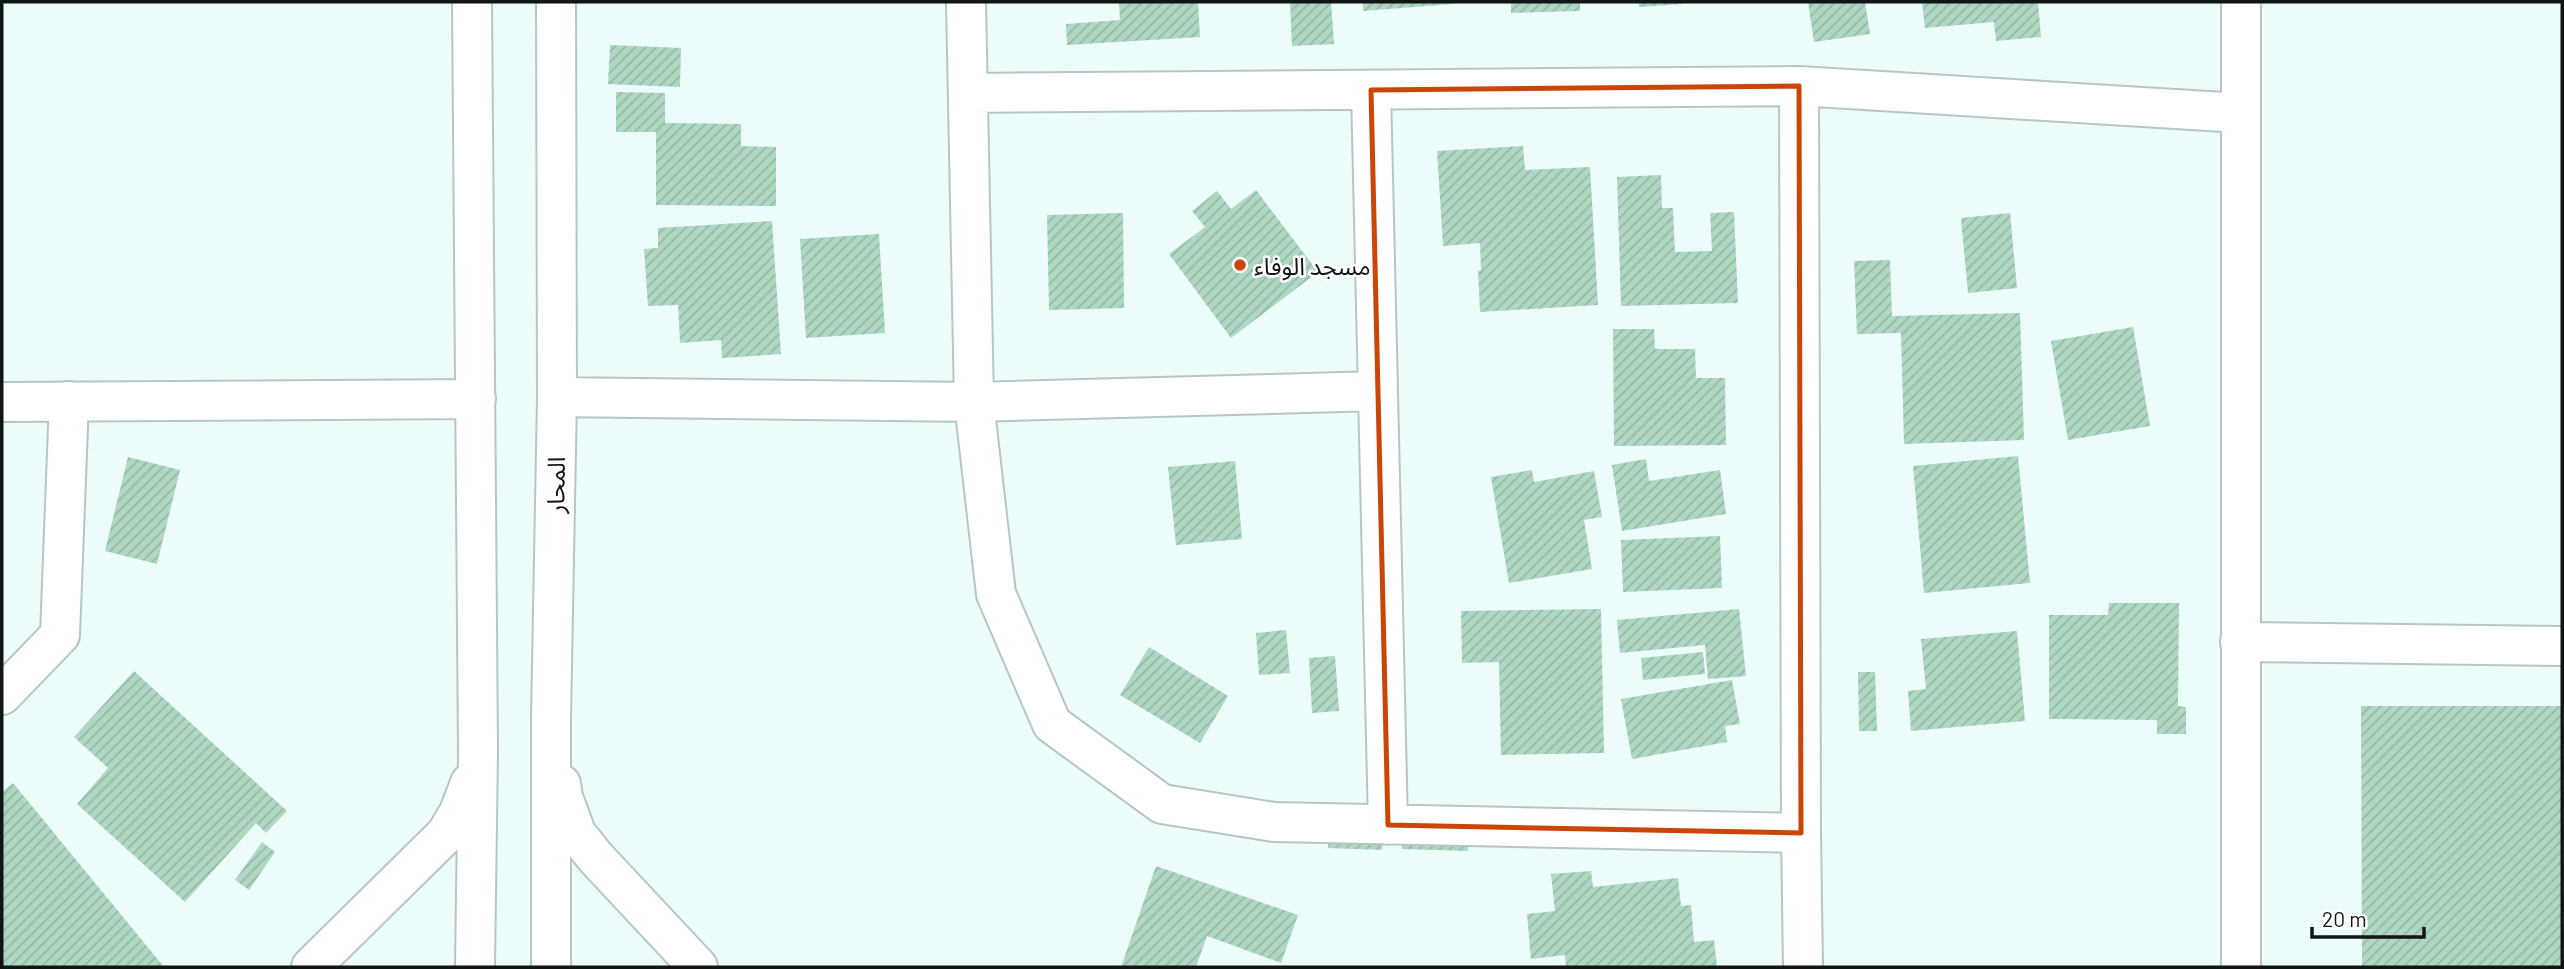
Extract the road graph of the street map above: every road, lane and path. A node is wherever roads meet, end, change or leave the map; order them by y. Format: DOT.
graph roads {
  1 [pos="472,2"];
  2 [pos="556,2"];
  3 [pos="966,2"];
  4 [pos="2241,2"];
  5 [pos="1799,86"];
  6 [pos="1371,90"];
  7 [pos="969,93"];
  8 [pos="2241,113"];
  9 [pos="1378,391"];
  10 [pos="556,397"];
  11 [pos="476,399"];
  12 [pos="69,401"];
  13 [pos="2,402"];
  14 [pos="974,402"];
  15 [pos="2240,642"];
  16 [pos="2562,646"];
  17 [pos="2,695"];
  18 [pos="551,719"];
  19 [pos="478,751"];
  20 [pos="1388,825"];
  21 [pos="1801,834"];
  22 [pos="475,900"];
  23 [pos="550,901"];
  24 [pos="312,967"];
  25 [pos="448,967"];
  26 [pos="475,967"];
  27 [pos="551,967"];
  28 [pos="569,967"];
  29 [pos="698,967"];
  30 [pos="1803,967"];
  31 [pos="2241,967"];
  1 -- 11 [label="street"];
  2 -- 10 [label="street, المحار"];
  3 -- 7 [label="street"];
  4 -- 8 [label="street"];
  5 -- 6 [label="street"];
  5 -- 8 [label="street"];
  5 -- 21 [label="street"];
  6 -- 7 [label="street"];
  6 -- 9 [label="street"];
  7 -- 14 [label="street"];
  8 -- 15 [label="street"];
  9 -- 14 [label="street"];
  9 -- 20 [label="street"];
  10 -- 14 [label="street"];
  10 -- 18 [label="street, المحار"];
  11 -- 12 [label="street"];
  11 -- 19 [label="street"];
  12 -- 13 [label="street"];
  12 -- 17 [label="street"];
  14 -- 20 [label="street"];
  15 -- 16 [label="street"];
  15 -- 31 [label="street"];
  18 -- 23 [label="street, المحار"];
  18 -- 29 [label="street"];
  19 -- 22 [label="street"];
  19 -- 24 [label="street"];
  20 -- 21 [label="street"];
  21 -- 30 [label="street"];
  22 -- 25 [label="street"];
  22 -- 26 [label="street"];
  23 -- 27 [label="street, المحار"];
  23 -- 28 [label="street"];
}
